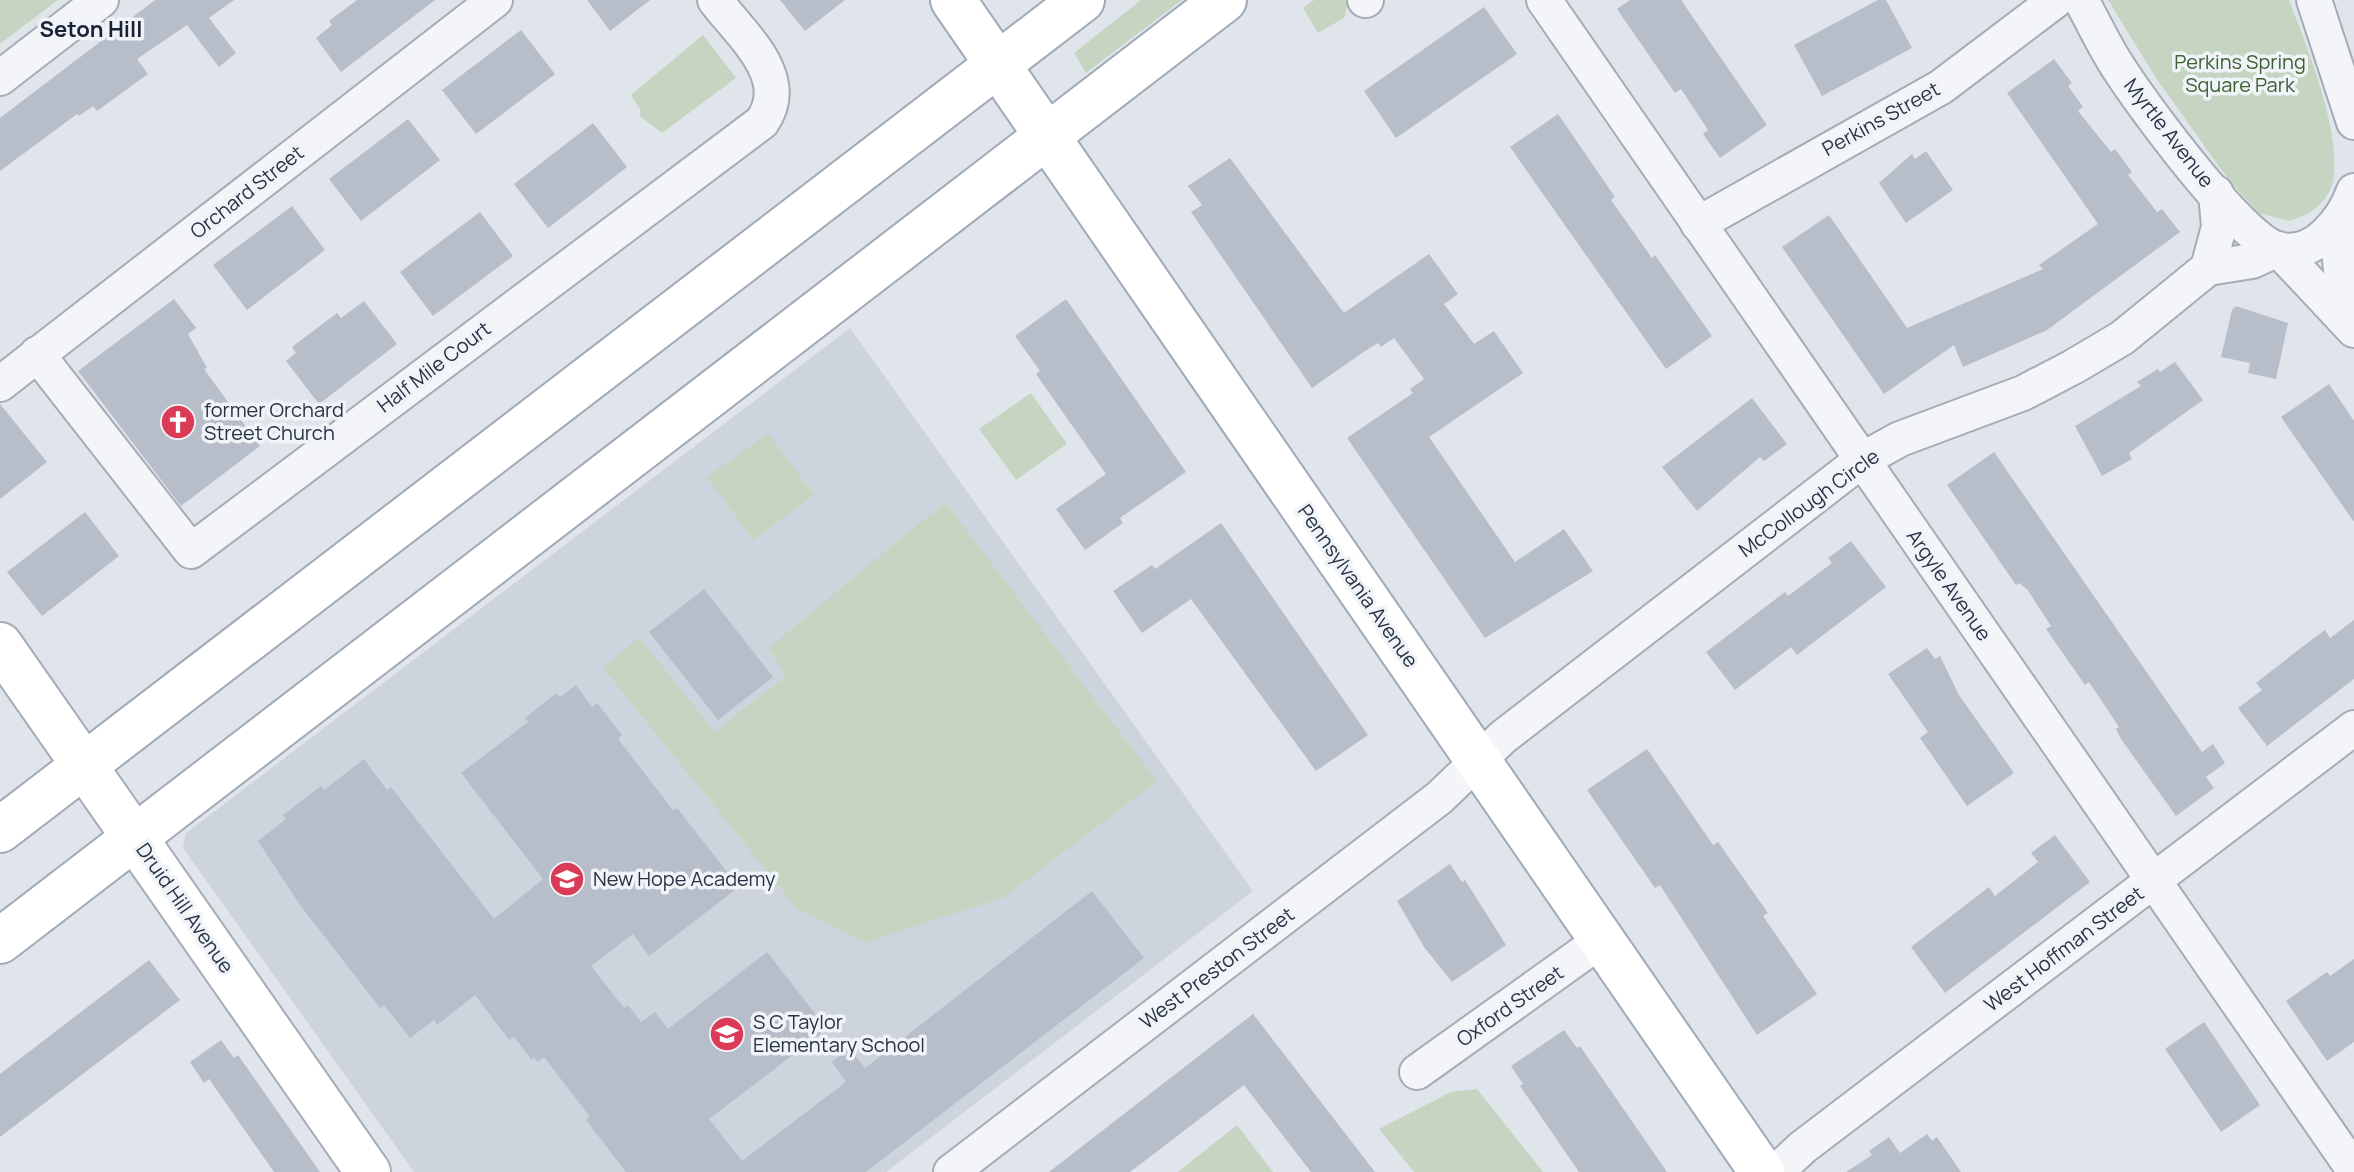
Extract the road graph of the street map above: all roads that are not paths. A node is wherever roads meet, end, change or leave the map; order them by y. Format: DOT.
graph roads {
  1 [pos="101,0"];
  2 [pos="495,0"];
  3 [pos="715,0"];
  4 [pos="953,0"];
  5 [pos="1082,0"];
  6 [pos="1224,0"];
  7 [pos="1544,0"];
  8 [pos="2056,0"];
  9 [pos="2081,0"];
  10 [pos="2314,0"];
  11 [pos="997,65"];
  12 [pos="0,78"];
  13 [pos="2354,115"];
  14 [pos="2354,122"];
  15 [pos="1045,135"];
  16 [pos="2354,191"];
  17 [pos="2216,193"];
  18 [pos="1698,224"];
  19 [pos="2337,225"];
  20 [pos="2278,249"];
  21 [pos="2208,268"];
  22 [pos="2350,324"];
  23 [pos="37,354"];
  24 [pos="0,384"];
  25 [pos="1862,460"];
  26 [pos="0,645"];
  27 [pos="2354,728"];
  28 [pos="1479,761"];
  29 [pos="84,764"];
  30 [pos="0,830"];
  31 [pos="135,836"];
  32 [pos="2154,881"];
  33 [pos="1603,939"];
  34 [pos="0,941"];
  35 [pos="1417,1072"];
  36 [pos="2354,1170"];
  37 [pos="368,1172"];
  38 [pos="951,1172"];
  39 [pos="1762,1172"];
  40 [pos="1776,1172"];
  1 -- 12 [label="street"];
  2 -- 23 [label="street, Orchard Street"];
  3 -- 23 [label="street, Half Mile Court"];
  4 -- 11 [label="main road, Pennsylvania Avenue"];
  5 -- 11 [label="main road"];
  6 -- 15 [label="main road"];
  7 -- 18 [label="street, Argyle Avenue"];
  8 -- 18 [label="street, Perkins Street"];
  9 -- 17 [label="street, Myrtle Avenue"];
  10 -- 13 [label="street"];
  11 -- 15 [label="main road, Pennsylvania Avenue"];
  11 -- 29 [label="main road"];
  13 -- 14 [label="street"];
  15 -- 28 [label="main road, Pennsylvania Avenue"];
  15 -- 31 [label="main road"];
  16 -- 19 [label="street"];
  17 -- 20 [label="street, Myrtle Avenue"];
  17 -- 21 [label="street"];
  18 -- 25 [label="street, Argyle Avenue"];
  19 -- 20 [label="street"];
  19 -- 22 [label="street, Myrtle Avenue"];
  20 -- 21 [label="street"];
  20 -- 22 [label="street, Myrtle Avenue"];
  21 -- 25 [label="street, McCollough Circle"];
  23 -- 24 [label="street, Orchard Street"];
  25 -- 28 [label="street, McCollough Circle"];
  25 -- 32 [label="street, Argyle Avenue"];
  26 -- 29 [label="main road, Druid Hill Avenue"];
  27 -- 32 [label="street, West Hoffman Street"];
  28 -- 33 [label="main road, Pennsylvania Avenue"];
  28 -- 38 [label="street, West Preston Street"];
  29 -- 30 [label="main road"];
  29 -- 31 [label="main road, Druid Hill Avenue"];
  31 -- 34 [label="main road"];
  31 -- 37 [label="main road, Druid Hill Avenue"];
  32 -- 36 [label="street, Argyle Avenue"];
  32 -- 40 [label="street, West Hoffman Street"];
  33 -- 35 [label="street, Oxford Street"];
  33 -- 39 [label="main road, Pennsylvania Avenue"];
}
